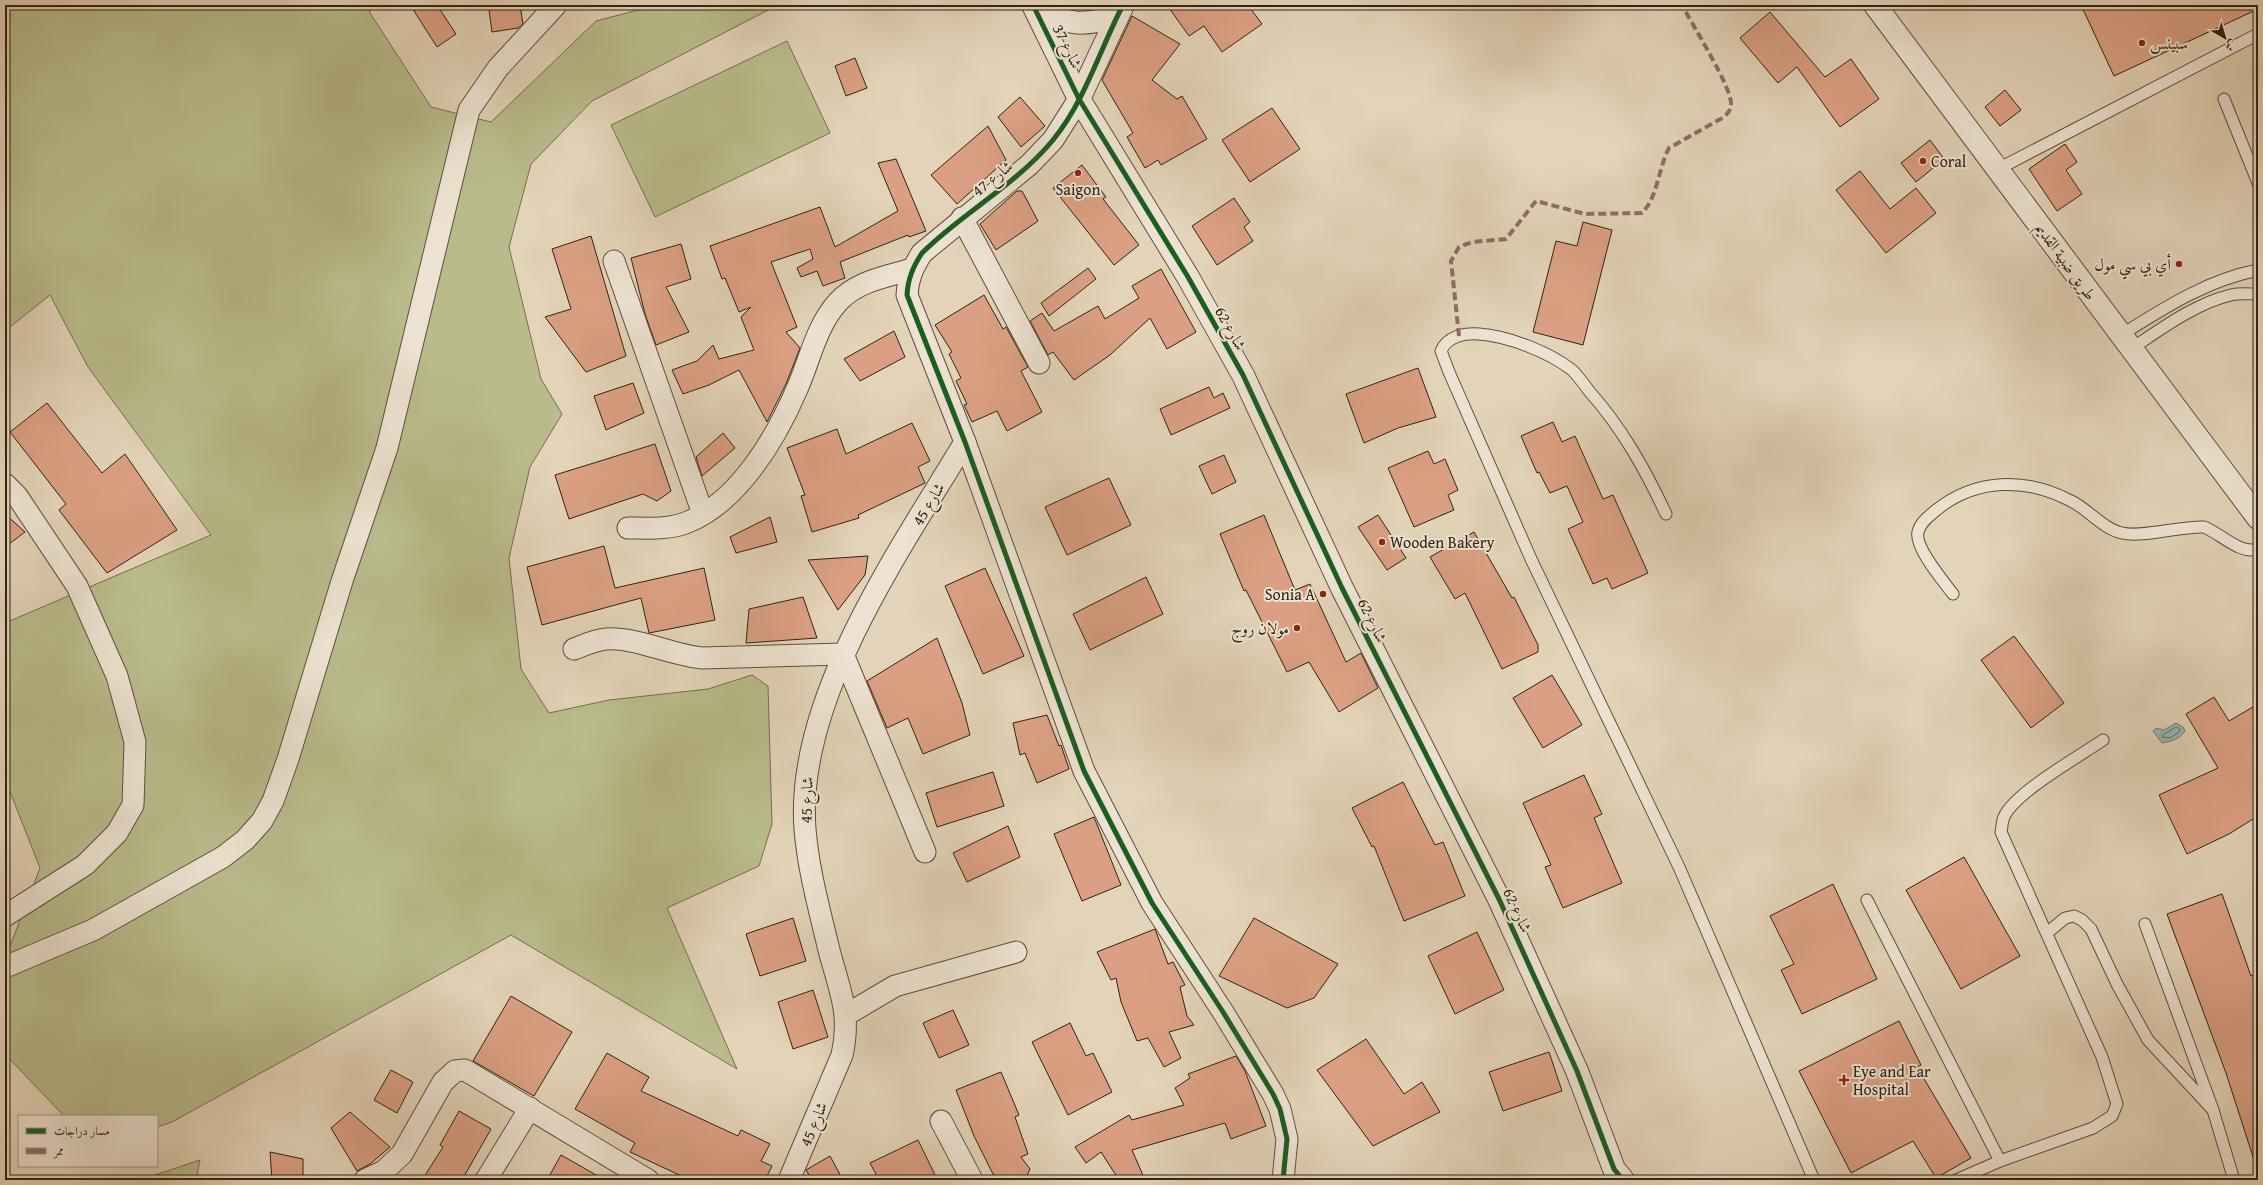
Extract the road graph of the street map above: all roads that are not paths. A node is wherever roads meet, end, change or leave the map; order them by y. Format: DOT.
graph roads {
  1 [pos="556,5"];
  2 [pos="1033,5"];
  3 [pos="1875,5"];
  4 [pos="1121,10"];
  5 [pos="2258,34"];
  6 [pos="1079,99"];
  7 [pos="2224,99"];
  8 [pos="1998,169"];
  9 [pos="2258,183"];
  10 [pos="962,218"];
  11 [pos="614,261"];
  12 [pos="912,269"];
  13 [pos="2258,270"];
  14 [pos="2258,294"];
  15 [pos="2126,342"];
  16 [pos="1039,363"];
  17 [pos="965,442"];
  18 [pos="5,484"];
  19 [pos="703,514"];
  20 [pos="1666,514"];
  21 [pos="2258,518"];
  22 [pos="628,528"];
  23 [pos="2258,549"];
  24 [pos="1953,594"];
  25 [pos="574,649"];
  26 [pos="843,654"];
  27 [pos="2103,740"];
  28 [pos="925,852"];
  29 [pos="1867,900"];
  30 [pos="5,916"];
  31 [pos="2145,924"];
  32 [pos="2047,933"];
  33 [pos="1016,952"];
  34 [pos="5,967"];
  35 [pos="846,1015"];
  36 [pos="530,1108"];
  37 [pos="2213,1110"];
  38 [pos="941,1121"];
  39 [pos="2000,1162"];
  40 [pos="1617,1176"];
  41 [pos="366,1180"];
  42 [pos="486,1180"];
  43 [pos="648,1180"];
  44 [pos="789,1180"];
  45 [pos="972,1180"];
  46 [pos="1283,1180"];
  47 [pos="1814,1180"];
  48 [pos="1956,1180"];
  49 [pos="2234,1180"];
  1 -- 34 [label="street"];
  2 -- 4 [label="street"];
  2 -- 6 [label="street, شارع 37"];
  3 -- 8 [label="street, طريق ضبية القديم"];
  4 -- 6 [label="street"];
  5 -- 8 [label="lane"];
  6 -- 10 [label="street, شارع 47"];
  6 -- 40 [label="street, شارع 62"];
  7 -- 9 [label="lane"];
  8 -- 15 [label="street, طريق ضبية القديم"];
  10 -- 12 [label="street, شارع 47"];
  10 -- 16 [label="street"];
  11 -- 19 [label="street"];
  12 -- 17 [label="street"];
  12 -- 19 [label="street"];
  13 -- 15 [label="lane"];
  14 -- 15 [label="lane"];
  15 -- 21 [label="street, طريق ضبية القديم"];
  17 -- 26 [label="street, شارع 45"];
  17 -- 46 [label="street"];
  18 -- 30 [label="street"];
  19 -- 22 [label="street"];
  20 -- 47 [label="lane"];
  23 -- 24 [label="lane"];
  25 -- 26 [label="street"];
  26 -- 28 [label="street"];
  26 -- 35 [label="street, شارع 45"];
  27 -- 32 [label="lane"];
  29 -- 39 [label="lane"];
  31 -- 37 [label="lane"];
  32 -- 37 [label="lane"];
  32 -- 39 [label="lane"];
  33 -- 35 [label="street"];
  35 -- 44 [label="street, شارع 45"];
  36 -- 41 [label="street"];
  36 -- 42 [label="street"];
  36 -- 43 [label="street"];
  37 -- 49 [label="lane"];
  38 -- 45 [label="street"];
  39 -- 48 [label="lane"];
}
